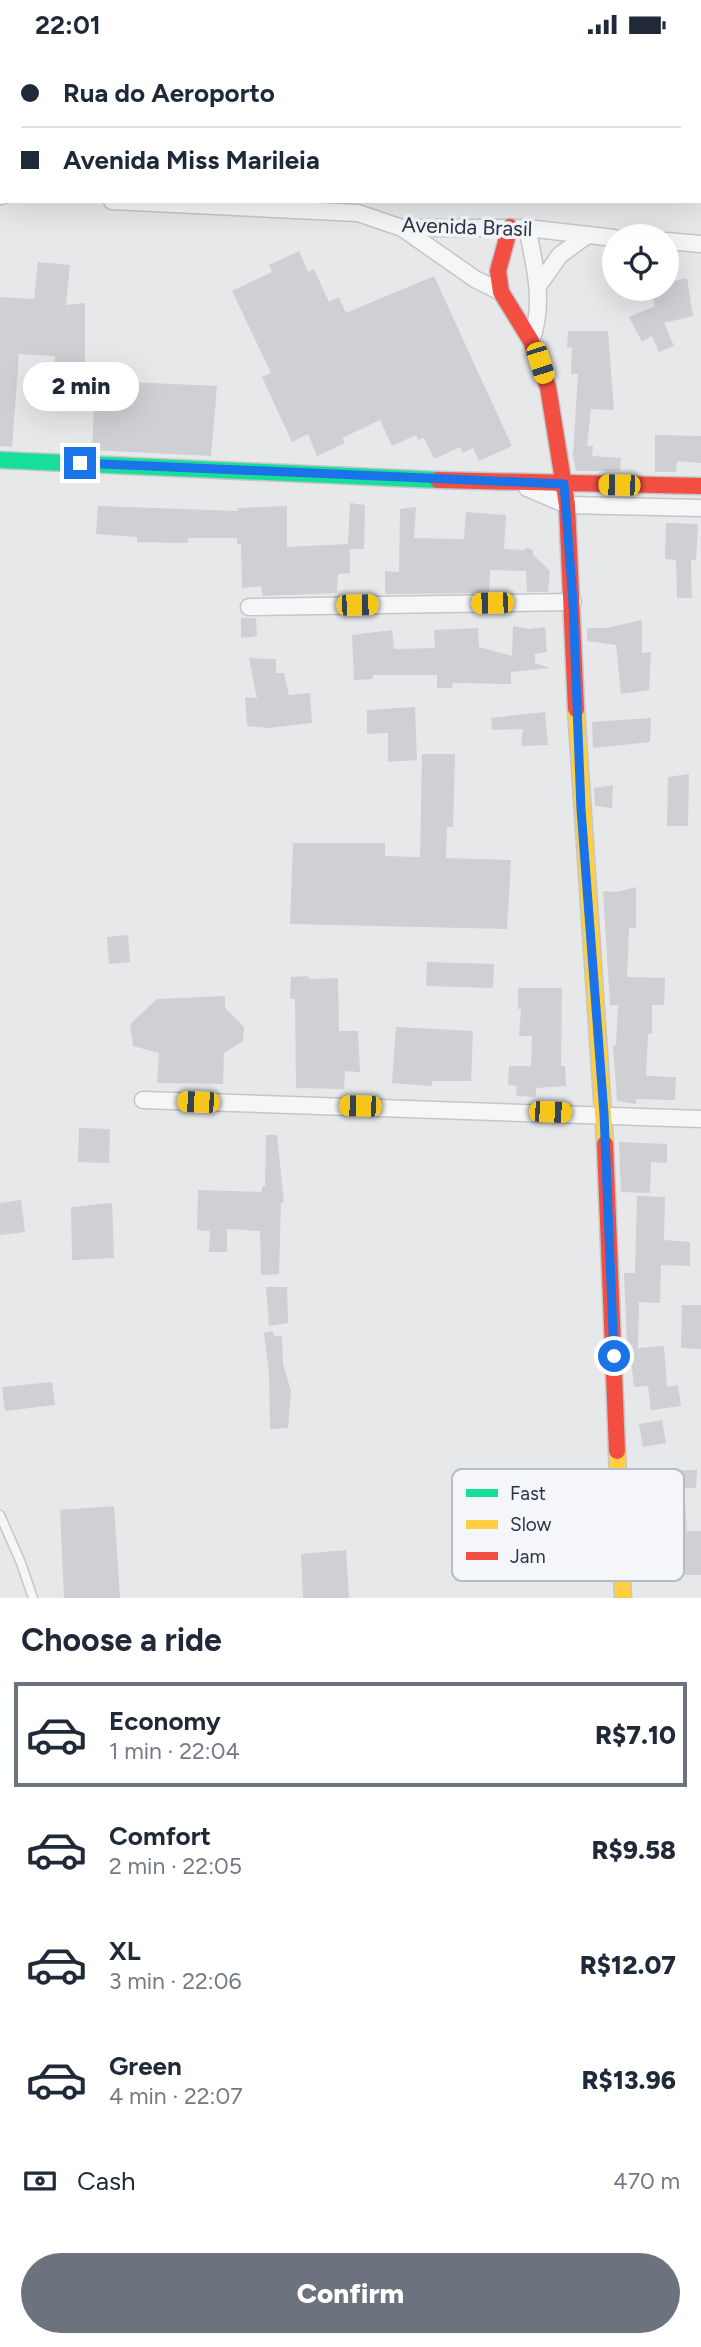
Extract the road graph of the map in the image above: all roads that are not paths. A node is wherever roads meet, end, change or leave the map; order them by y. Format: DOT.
graph roads {
  1 [pos="194,203"];
  2 [pos="357,207"];
  3 [pos="510,227"];
  4 [pos="402,228"];
  5 [pos="527,228"];
  6 [pos="586,236"];
  7 [pos="602,237"];
  8 [pos="679,242"];
  9 [pos="701,244"];
  10 [pos="538,286"];
  11 [pos="501,292"];
  12 [pos="531,341"];
  13 [pos="0,460"];
  14 [pos="519,484"];
  15 [pos="564,484"];
  16 [pos="701,486"];
  17 [pos="567,505"];
  18 [pos="701,508"];
  19 [pos="573,602"];
  20 [pos="249,607"];
  21 [pos="144,1100"];
  22 [pos="604,1114"];
  23 [pos="701,1119"];
  24 [pos="618,1469"];
  25 [pos="0,1515"];
  26 [pos="33,1598"];
  1 -- 2 [label="street, Avenida Brasil"];
  2 -- 4 [label="street, Avenida Brasil"];
  3 -- 4 [label="street, Avenida Brasil"];
  3 -- 5 [label="street, Avenida Brasil"];
  3 -- 11 [label="street"];
  4 -- 11 [label="street"];
  5 -- 6 [label="street, Avenida Brasil"];
  5 -- 10 [label="street"];
  6 -- 7 [label="street, Avenida Brasil"];
  6 -- 10 [label="street"];
  8 -- 9 [label="street"];
  10 -- 12 [label="street"];
  11 -- 12 [label="street"];
  12 -- 15 [label="street"];
  13 -- 14 [label="street"];
  14 -- 15 [label="street"];
  14 -- 17 [label="street"];
  15 -- 16 [label="street"];
  15 -- 17 [label="street"];
  17 -- 18 [label="street"];
  17 -- 19 [label="street"];
  19 -- 20 [label="street"];
  19 -- 22 [label="street"];
  21 -- 22 [label="street"];
  22 -- 23 [label="street"];
  22 -- 24 [label="street"];
  25 -- 26 [label="lane"];
}
